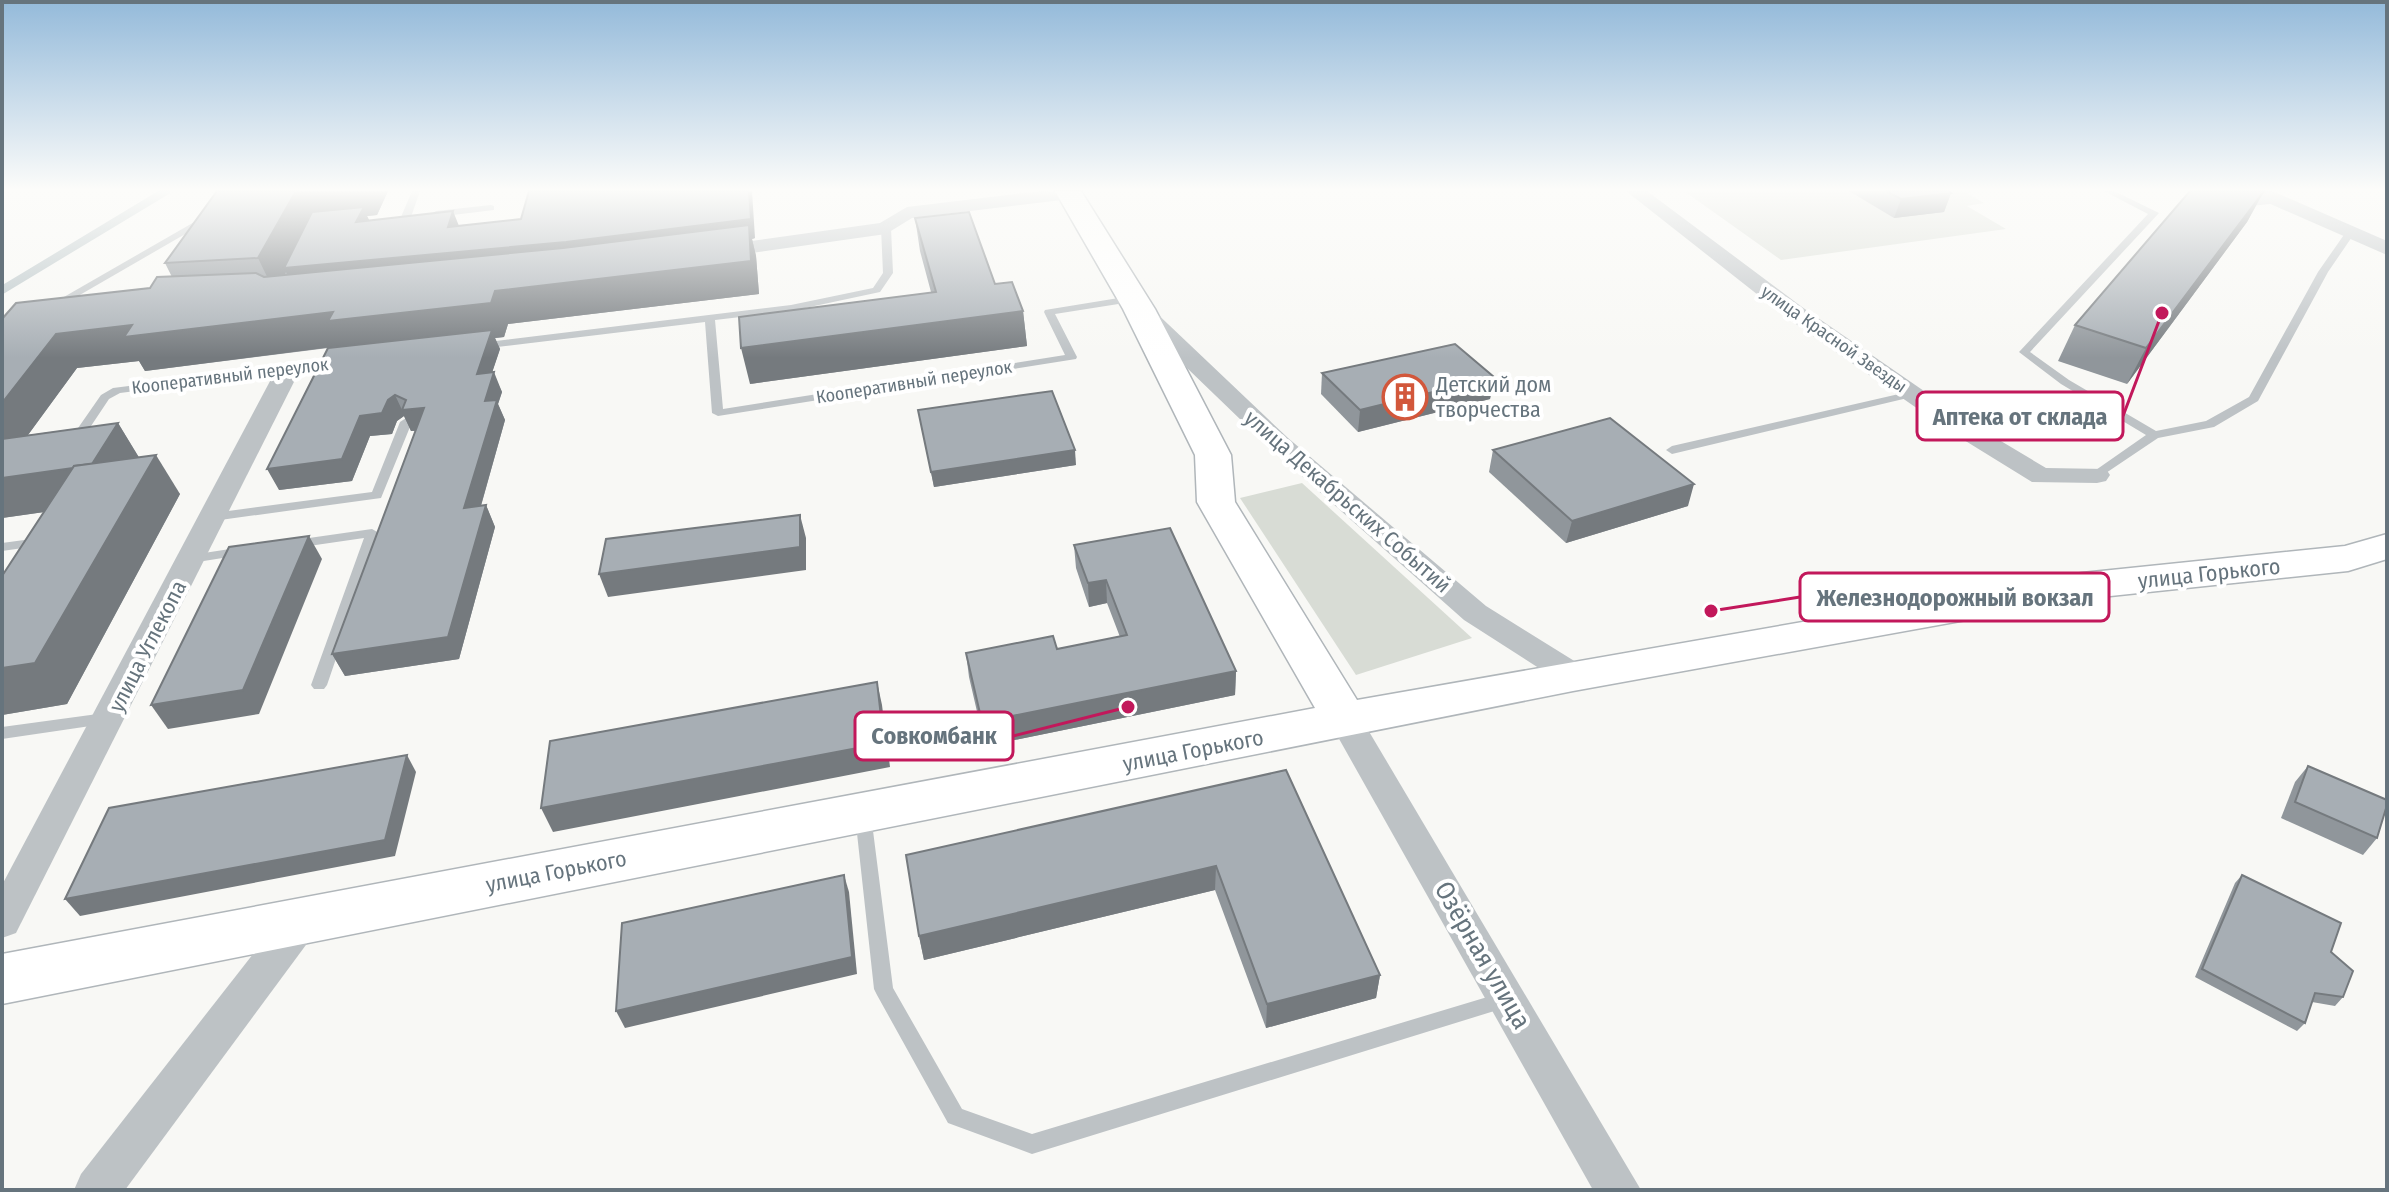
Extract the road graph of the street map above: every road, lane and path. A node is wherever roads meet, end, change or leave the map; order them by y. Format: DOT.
graph roads {
  1 [pos="156,247"];
  2 [pos="755,247"];
  3 [pos="887,247"];
  4 [pos="1101,247"];
  5 [pos="1708,247"];
  6 [pos="2123,247"];
  7 [pos="2340,247"];
  8 [pos="696,255"];
  9 [pos="1135,304"];
  10 [pos="78,308"];
  11 [pos="710,319"];
  12 [pos="469,347"];
  13 [pos="349,361"];
  14 [pos="289,368"];
  15 [pos="1912,394"];
  16 [pos="406,422"];
  17 [pos="2154,435"];
  18 [pos="1672,450"];
  19 [pos="67,453"];
  20 [pos="2097,475"];
  21 [pos="213,517"];
  22 [pos="282,546"];
  23 [pos="2387,546"];
  24 [pos="2,547"];
  25 [pos="252,550"];
  26 [pos="35,554"];
  27 [pos="191,559"];
  28 [pos="1573,675"];
  29 [pos="319,685"];
  30 [pos="110,718"];
  31 [pos="1346,721"];
  32 [pos="2,733"];
  33 [pos="863,812"];
  34 [pos="303,919"];
  35 [pos="2,922"];
  36 [pos="2,979"];
  37 [pos="1508,999"];
  38 [pos="97,1190"];
  39 [pos="1618,1190"];
  1 -- 10 [label="lane"];
  2 -- 8 [label="street"];
  3 -- 11 [label="lane"];
  4 -- 9 [label="street, улица Декабрьских Событий"];
  5 -- 15 [label="street, улица Красной Звезды"];
  6 -- 17 [label="lane"];
  7 -- 17 [label="lane"];
  9 -- 11 [label="lane, Кооперативный переулок"];
  9 -- 28 [label="street, улица Декабрьских Событий"];
  9 -- 31 [label="street, улица Декабрьских Событий"];
  11 -- 12 [label="lane"];
  13 -- 14 [label="lane, Кооперативный переулок"];
  14 -- 19 [label="lane, Кооперативный переулок"];
  14 -- 21 [label="street, улица Углекопа"];
  15 -- 18 [label="lane"];
  15 -- 20 [label="street, улица Красной Звезды"];
  16 -- 21 [label="lane"];
  17 -- 20 [label="lane"];
  21 -- 27 [label="street, улица Углекопа"];
  22 -- 29 [label="lane"];
  23 -- 28 [label="street, улица Горького"];
  24 -- 26 [label="lane"];
  25 -- 27 [label="lane"];
  27 -- 30 [label="street, улица Углекопа"];
  28 -- 31 [label="street, улица Горького"];
  30 -- 32 [label="lane"];
  30 -- 35 [label="street, улица Углекопа"];
  31 -- 33 [label="street, улица Горького"];
  31 -- 37 [label="street, Озёрная улица"];
  33 -- 34 [label="street, улица Горького"];
  33 -- 37 [label="lane"];
  34 -- 36 [label="street, улица Горького"];
  34 -- 38 [label="street"];
  37 -- 39 [label="street, Озёрная улица"];
}
